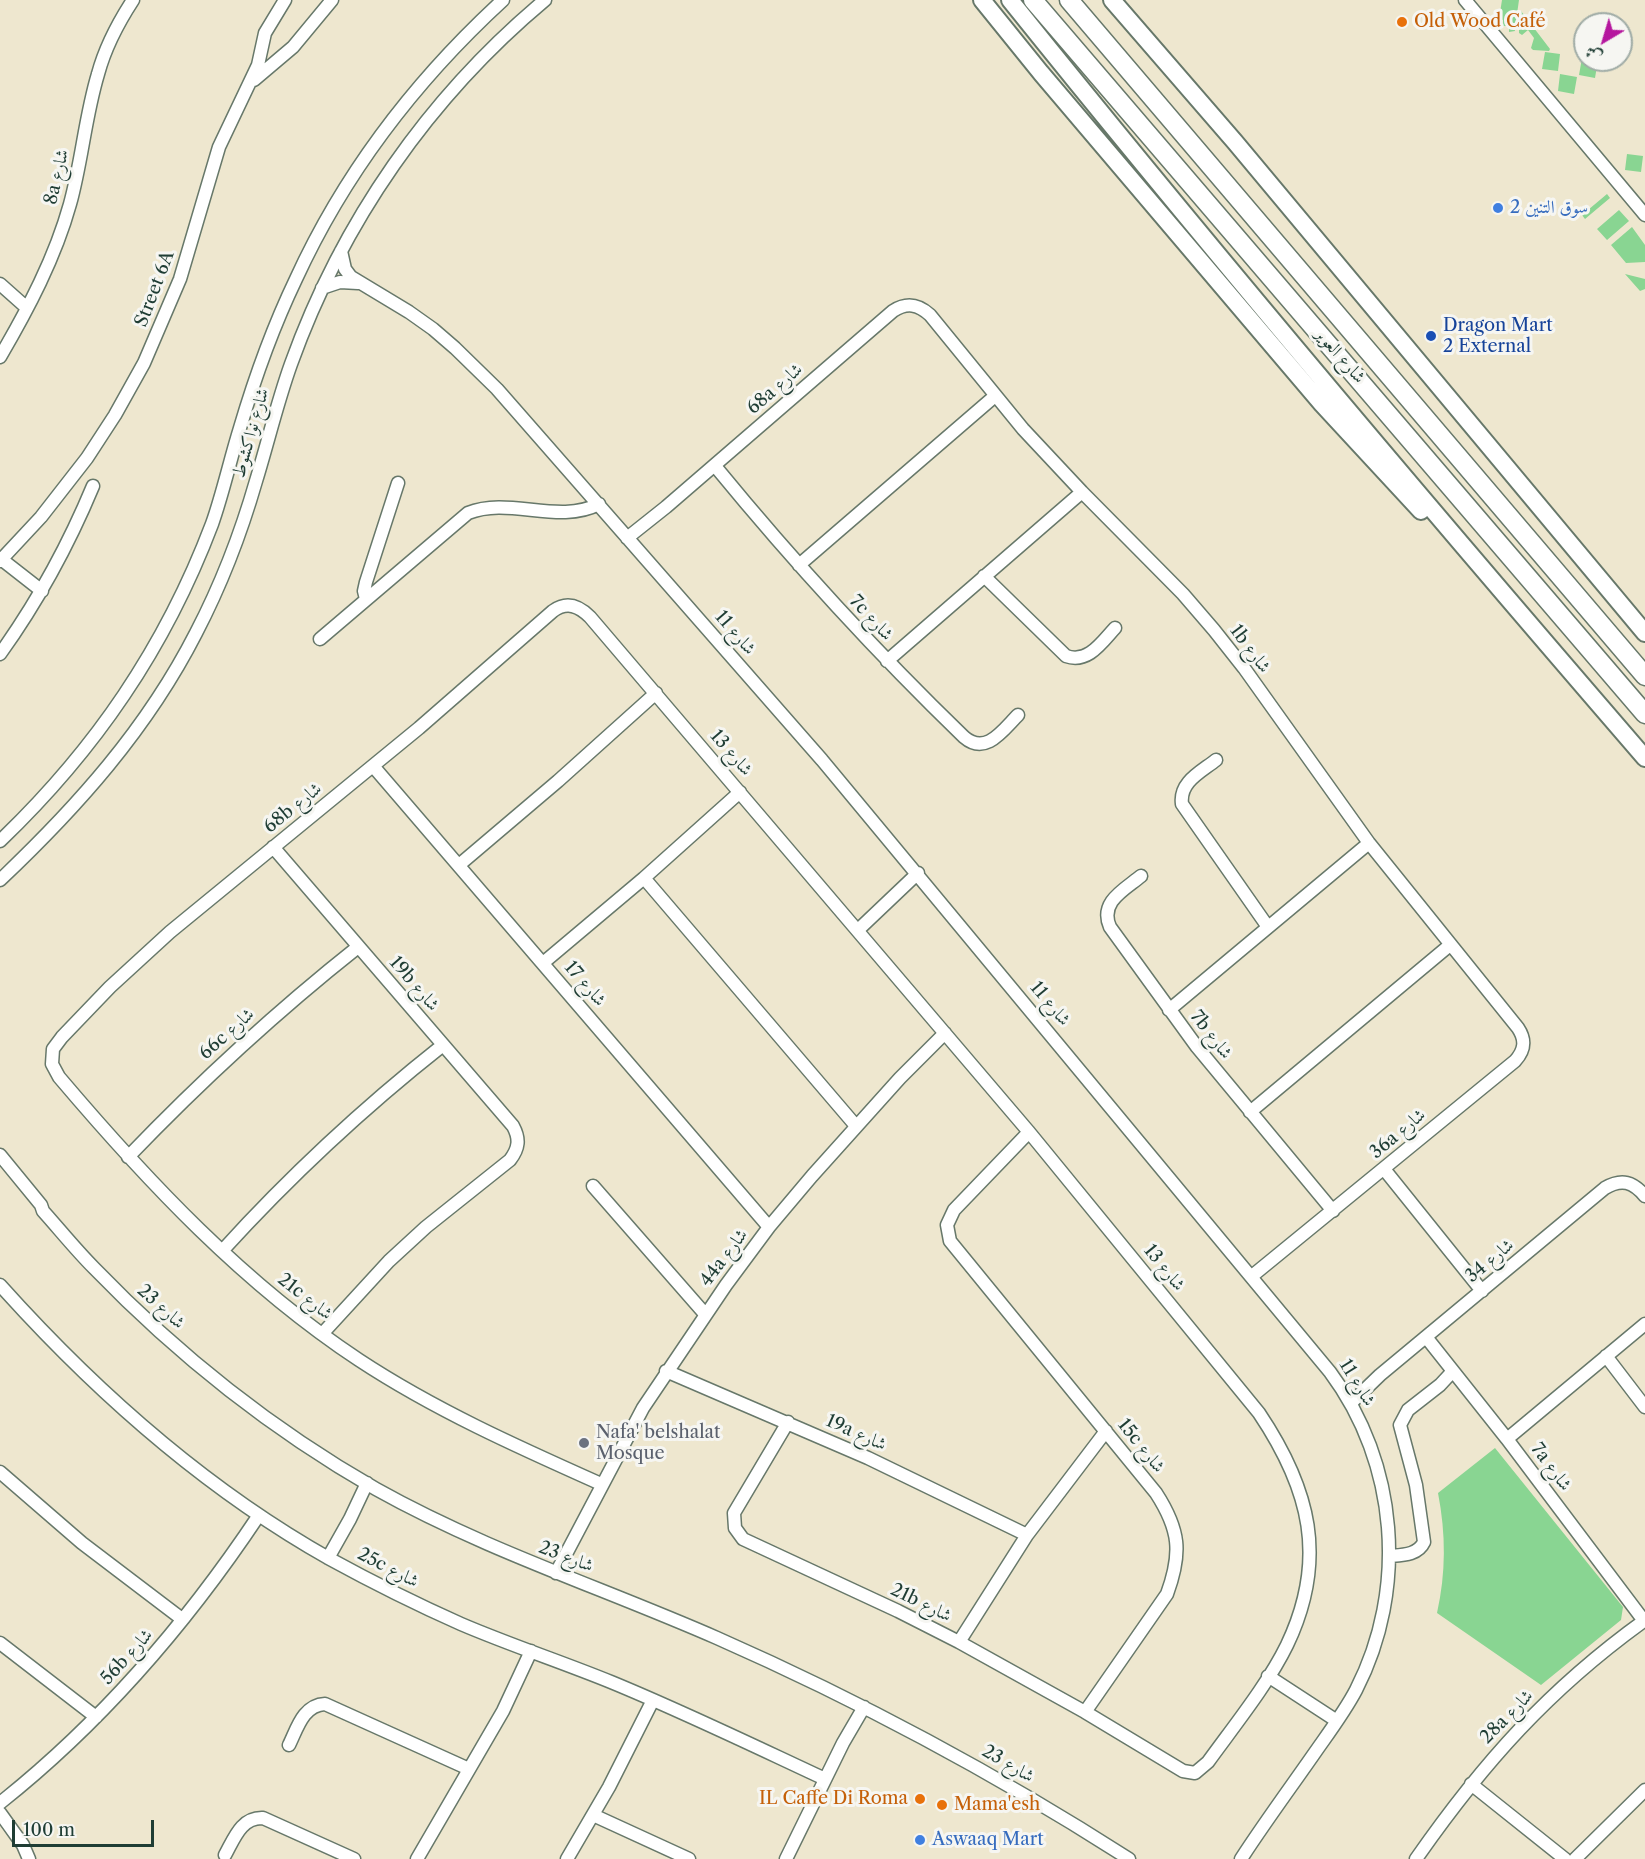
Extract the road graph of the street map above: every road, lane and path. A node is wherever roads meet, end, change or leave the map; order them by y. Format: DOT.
graph roads {
  1 [pos="133,0"];
  2 [pos="285,0"];
  3 [pos="332,0"];
  4 [pos="503,0"];
  5 [pos="544,0"];
  6 [pos="982,0"];
  7 [pos="1010,0"];
  8 [pos="1033,0"];
  9 [pos="1069,0"];
  10 [pos="1112,0"];
  11 [pos="1123,0"];
  12 [pos="1465,0"];
  13 [pos="262,42"];
  14 [pos="281,57"];
  15 [pos="1165,62"];
  16 [pos="244,93"];
  17 [pos="1645,215"];
  18 [pos="341,251"];
  19 [pos="358,283"];
  20 [pos="0,285"];
  21 [pos="322,288"];
  22 [pos="911,304"];
  23 [pos="27,308"];
  24 [pos="0,357"];
  25 [pos="995,396"];
  26 [pos="715,466"];
  27 [pos="398,483"];
  28 [pos="93,486"];
  29 [pos="1082,492"];
  30 [pos="599,504"];
  31 [pos="630,540"];
  32 [pos="1,560"];
  33 [pos="799,565"];
  34 [pos="984,576"];
  35 [pos="42,591"];
  36 [pos="366,599"];
  37 [pos="572,605"];
  38 [pos="1521,615"];
  39 [pos="1641,627"];
  40 [pos="1115,628"];
  41 [pos="320,639"];
  42 [pos="0,654"];
  43 [pos="887,661"];
  44 [pos="1645,676"];
  45 [pos="656,693"];
  46 [pos="1645,714"];
  47 [pos="1018,715"];
  48 [pos="1645,758"];
  49 [pos="1216,760"];
  50 [pos="373,766"];
  51 [pos="741,792"];
  52 [pos="0,842"];
  53 [pos="1369,843"];
  54 [pos="273,847"];
  55 [pos="459,865"];
  56 [pos="920,876"];
  57 [pos="1141,876"];
  58 [pos="644,878"];
  59 [pos="0,880"];
  60 [pos="1268,927"];
  61 [pos="858,930"];
  62 [pos="1450,945"];
  63 [pos="358,947"];
  64 [pos="543,963"];
  65 [pos="1169,1010"];
  66 [pos="945,1033"];
  67 [pos="443,1045"];
  68 [pos="1524,1046"];
  69 [pos="51,1057"];
  70 [pos="1250,1112"];
  71 [pos="856,1126"];
  72 [pos="1029,1132"];
  73 [pos="0,1155"];
  74 [pos="128,1157"];
  75 [pos="0,1167"];
  76 [pos="1384,1169"];
  77 [pos="593,1186"];
  78 [pos="1645,1196"];
  79 [pos="43,1211"];
  80 [pos="1333,1211"];
  81 [pos="770,1227"];
  82 [pos="222,1251"];
  83 [pos="1255,1279"];
  84 [pos="0,1285"];
  85 [pos="1482,1291"];
  86 [pos="705,1314"];
  87 [pos="1645,1324"];
  88 [pos="322,1334"];
  89 [pos="1426,1337"];
  90 [pos="1606,1356"];
  91 [pos="666,1371"];
  92 [pos="1456,1374"];
  93 [pos="1349,1399"];
  94 [pos="1645,1407"];
  95 [pos="788,1422"];
  96 [pos="1106,1431"];
  97 [pos="1507,1439"];
  98 [pos="0,1472"];
  99 [pos="601,1484"];
  100 [pos="371,1485"];
  101 [pos="259,1515"];
  102 [pos="1027,1535"];
  103 [pos="1390,1552"];
  104 [pos="328,1558"];
  105 [pos="560,1574"];
  106 [pos="182,1619"];
  107 [pos="1645,1621"];
  108 [pos="959,1642"];
  109 [pos="0,1643"];
  110 [pos="531,1651"];
  111 [pos="1268,1676"];
  112 [pos="652,1700"];
  113 [pos="860,1706"];
  114 [pos="1085,1712"];
  115 [pos="96,1717"];
  116 [pos="1335,1725"];
  117 [pos="289,1745"];
  118 [pos="469,1769"];
  119 [pos="1195,1773"];
  120 [pos="825,1779"];
  121 [pos="1471,1784"];
  122 [pos="1645,1790"];
  123 [pos="0,1803"];
  124 [pos="0,1813"];
  125 [pos="593,1815"];
  126 [pos="225,1855"];
  127 [pos="29,1859"];
  128 [pos="354,1859"];
  129 [pos="417,1859"];
  130 [pos="567,1859"];
  131 [pos="689,1859"];
  132 [pos="786,1859"];
  133 [pos="1129,1859"];
  134 [pos="1241,1859"];
  135 [pos="1416,1859"];
  136 [pos="1565,1859"];
  137 [pos="1575,1859"];
  1 -- 23 [label="street, 8a شارع"];
  2 -- 13 [label="street, Street 6A"];
  3 -- 14 [label="street"];
  4 -- 52 [label="street, شارع نواكشوط"];
  5 -- 18 [label="street, شارع نواكشوط"];
  6 -- 38 [label="main road"];
  7 -- 38 [label="main road"];
  8 -- 46 [label="highway, شارع العوير"];
  9 -- 44 [label="highway, شارع العوير"];
  10 -- 15 [label="main road"];
  11 -- 15 [label="street"];
  12 -- 17 [label="street"];
  13 -- 14 [label="street"];
  13 -- 16 [label="street, Street 6A"];
  14 -- 16 [label="street"];
  15 -- 39 [label="main road"];
  16 -- 32 [label="street, Street 6A"];
  18 -- 19 [label="street, شارع 11"];
  18 -- 21 [label="street, شارع نواكشوط"];
  19 -- 21 [label="street"];
  19 -- 30 [label="street, شارع 11"];
  20 -- 23 [label="street"];
  21 -- 59 [label="street, شارع نواكشوط"];
  22 -- 25 [label="street, 1b شارع"];
  22 -- 26 [label="street, 68a شارع"];
  23 -- 24 [label="street, 8a شارع"];
  25 -- 29 [label="street, 1b شارع"];
  25 -- 33 [label="street"];
  26 -- 31 [label="street, 68a شارع"];
  26 -- 33 [label="street, 7c شارع"];
  27 -- 36 [label="street"];
  28 -- 35 [label="street"];
  29 -- 34 [label="street"];
  29 -- 53 [label="street, 1b شارع"];
  30 -- 31 [label="street, شارع 11"];
  30 -- 36 [label="street"];
  31 -- 56 [label="street, شارع 11"];
  32 -- 35 [label="street"];
  33 -- 43 [label="street, 7c شارع"];
  34 -- 40 [label="street"];
  34 -- 43 [label="street"];
  35 -- 42 [label="street"];
  36 -- 41 [label="street"];
  37 -- 45 [label="street, شارع 13"];
  37 -- 50 [label="street, 68b شارع"];
  38 -- 48 [label="main road"];
  43 -- 47 [label="street, 7c شارع"];
  45 -- 51 [label="street, شارع 13"];
  45 -- 55 [label="street"];
  49 -- 60 [label="street"];
  50 -- 54 [label="street, 68b شارع"];
  50 -- 55 [label="street, شارع 17"];
  51 -- 58 [label="street"];
  51 -- 61 [label="street, شارع 13"];
  53 -- 60 [label="street"];
  53 -- 62 [label="street, 1b شارع"];
  54 -- 63 [label="street, 19b شارع"];
  54 -- 69 [label="street, 68b شارع"];
  55 -- 64 [label="street, شارع 17"];
  56 -- 61 [label="street"];
  56 -- 83 [label="street, شارع 11"];
  57 -- 65 [label="street, 7b شارع"];
  58 -- 64 [label="street"];
  58 -- 71 [label="street"];
  60 -- 65 [label="street"];
  61 -- 66 [label="street, شارع 13"];
  62 -- 68 [label="street, 1b شارع"];
  62 -- 70 [label="street"];
  63 -- 67 [label="street, 19b شارع"];
  63 -- 74 [label="street, 66c شارع"];
  64 -- 81 [label="street, شارع 17"];
  65 -- 70 [label="street, 7b شارع"];
  66 -- 71 [label="street, 44a شارع"];
  66 -- 72 [label="street, شارع 13"];
  67 -- 82 [label="street"];
  67 -- 88 [label="street, 19b شارع"];
  68 -- 76 [label="street, 36a شارع"];
  69 -- 74 [label="street, 21c شارع"];
  70 -- 80 [label="street, 7b شارع"];
  71 -- 81 [label="street, 44a شارع"];
  72 -- 96 [label="street, 15c شارع"];
  72 -- 111 [label="street, شارع 13"];
  73 -- 79 [label="street, شارع 23"];
  74 -- 82 [label="street, 21c شارع"];
  75 -- 79 [label="street, شارع 23"];
  76 -- 80 [label="street, 36a شارع"];
  76 -- 85 [label="street"];
  77 -- 86 [label="street"];
  78 -- 85 [label="street, شارع 34"];
  79 -- 100 [label="street, شارع 23"];
  80 -- 83 [label="street, 36a شارع"];
  81 -- 86 [label="street, 44a شارع"];
  82 -- 88 [label="street, 21c شارع"];
  83 -- 93 [label="street, شارع 11"];
  84 -- 101 [label="street, 25c شارع"];
  85 -- 89 [label="street, شارع 34"];
  86 -- 91 [label="street, 44a شارع"];
  87 -- 90 [label="street"];
  88 -- 99 [label="street, 21c شارع"];
  89 -- 92 [label="street, 7a شارع"];
  89 -- 93 [label="street, شارع 34"];
  90 -- 94 [label="street"];
  90 -- 97 [label="street"];
  91 -- 95 [label="street, 19a شارع"];
  91 -- 99 [label="street, 44a شارع"];
  92 -- 97 [label="street, 7a شارع"];
  92 -- 103 [label="street"];
  93 -- 103 [label="street, شارع 11"];
  95 -- 102 [label="street, 19a شارع"];
  95 -- 108 [label="street, 21b شارع"];
  96 -- 102 [label="street"];
  96 -- 114 [label="street, 15c شارع"];
  97 -- 107 [label="street, 7a شارع"];
  98 -- 106 [label="street"];
  99 -- 105 [label="street, 44a شارع"];
  100 -- 104 [label="street"];
  100 -- 105 [label="street, شارع 23"];
  101 -- 104 [label="street, 25c شارع"];
  101 -- 106 [label="street, 56b شارع"];
  102 -- 108 [label="street"];
  103 -- 116 [label="street, شارع 11"];
  104 -- 110 [label="street, 25c شارع"];
  105 -- 113 [label="street, شارع 23"];
  106 -- 115 [label="street, 56b شارع"];
  107 -- 121 [label="street, 28a شارع"];
  108 -- 114 [label="street, 21b شارع"];
  109 -- 115 [label="street"];
  110 -- 112 [label="street, 25c شارع"];
  110 -- 118 [label="street"];
  111 -- 116 [label="street"];
  111 -- 119 [label="street, شارع 13"];
  112 -- 120 [label="street, 25c شارع"];
  112 -- 125 [label="street"];
  113 -- 120 [label="street"];
  113 -- 133 [label="street, شارع 23"];
  114 -- 119 [label="street, 21b شارع"];
  115 -- 123 [label="street, 56b شارع"];
  116 -- 134 [label="street, شارع 11"];
  117 -- 118 [label="street"];
  118 -- 129 [label="street"];
  120 -- 132 [label="street"];
  121 -- 135 [label="street, 28a شارع"];
  121 -- 136 [label="street"];
  122 -- 137 [label="street"];
  124 -- 127 [label="street"];
  125 -- 130 [label="street"];
  125 -- 131 [label="street"];
  126 -- 128 [label="street"];
}
